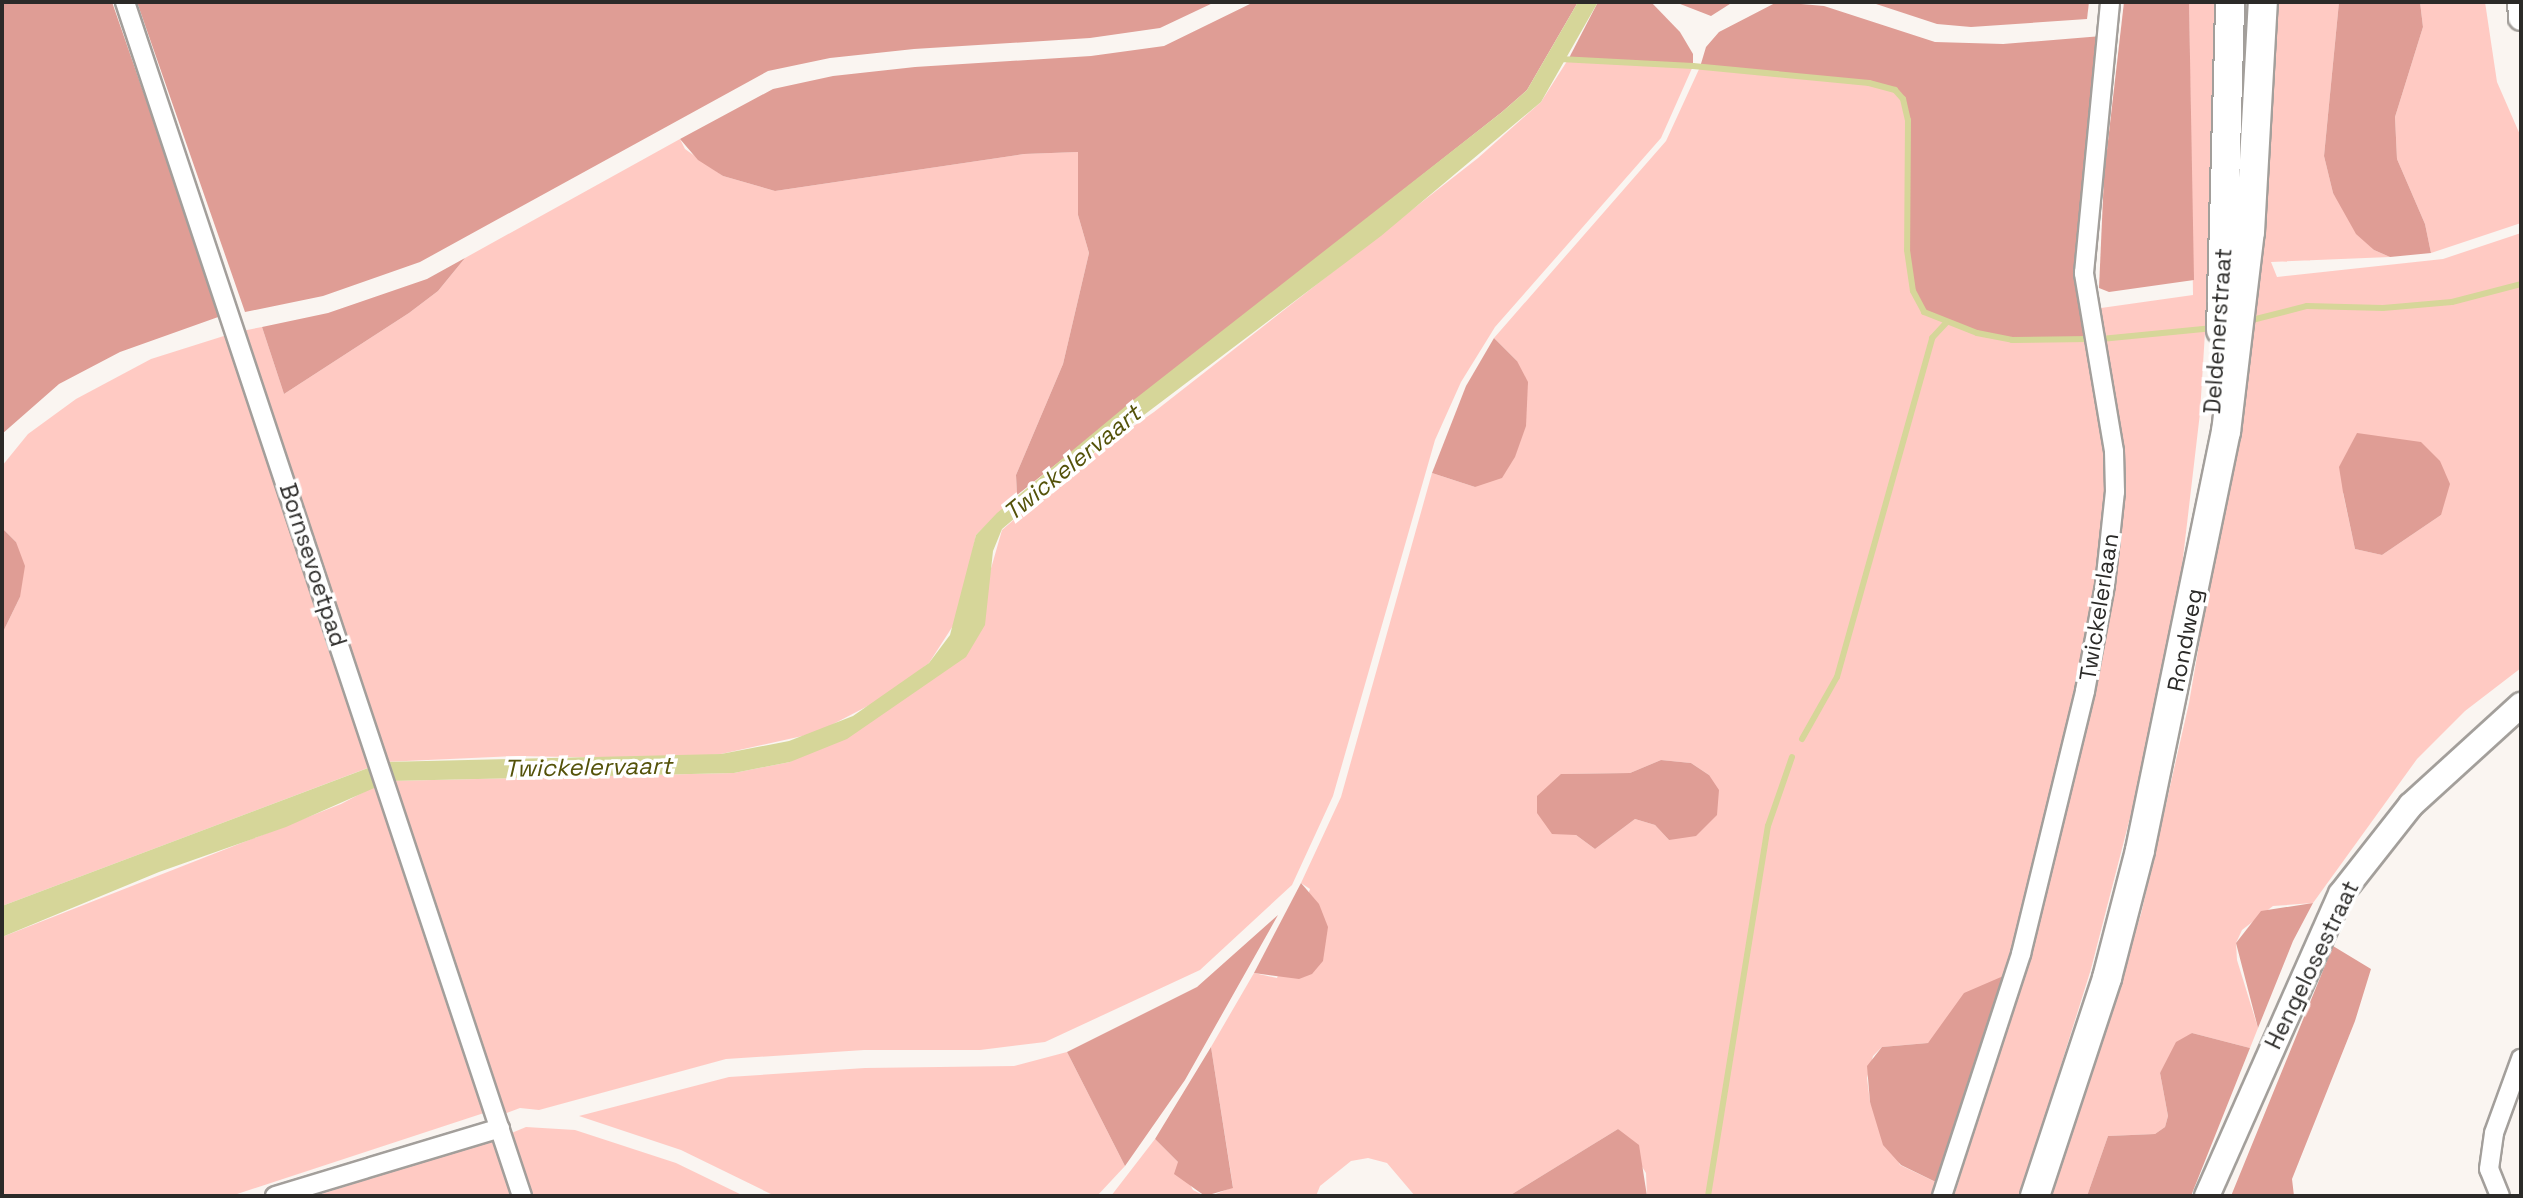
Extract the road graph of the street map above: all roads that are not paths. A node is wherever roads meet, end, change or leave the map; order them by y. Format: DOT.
graph roads {
  1 [pos="125,2"];
  2 [pos="2110,2"];
  3 [pos="2230,2"];
  4 [pos="2263,2"];
  5 [pos="2520,2"];
  6 [pos="2521,18"];
  7 [pos="2182,659"];
  8 [pos="2521,705"];
  9 [pos="2521,1059"];
  10 [pos="500,1128"];
  11 [pos="275,1196"];
  12 [pos="522,1196"];
  13 [pos="1942,1196"];
  14 [pos="2035,1196"];
  15 [pos="2207,1196"];
  16 [pos="2500,1196"];
  1 -- 10 [label="street, Bornsevoetpad"];
  2 -- 13 [label="street, Twickelerlaan"];
  3 -- 7 [label="main road, Deldenerstraat"];
  4 -- 7 [label="main road, Rondweg"];
  5 -- 6 [label="street"];
  7 -- 14 [label="main road, Rondweg"];
  8 -- 15 [label="street, Hengelosestraat"];
  9 -- 16 [label="street"];
  10 -- 11 [label="street"];
  10 -- 12 [label="street, Bornsevoetpad"];
}
